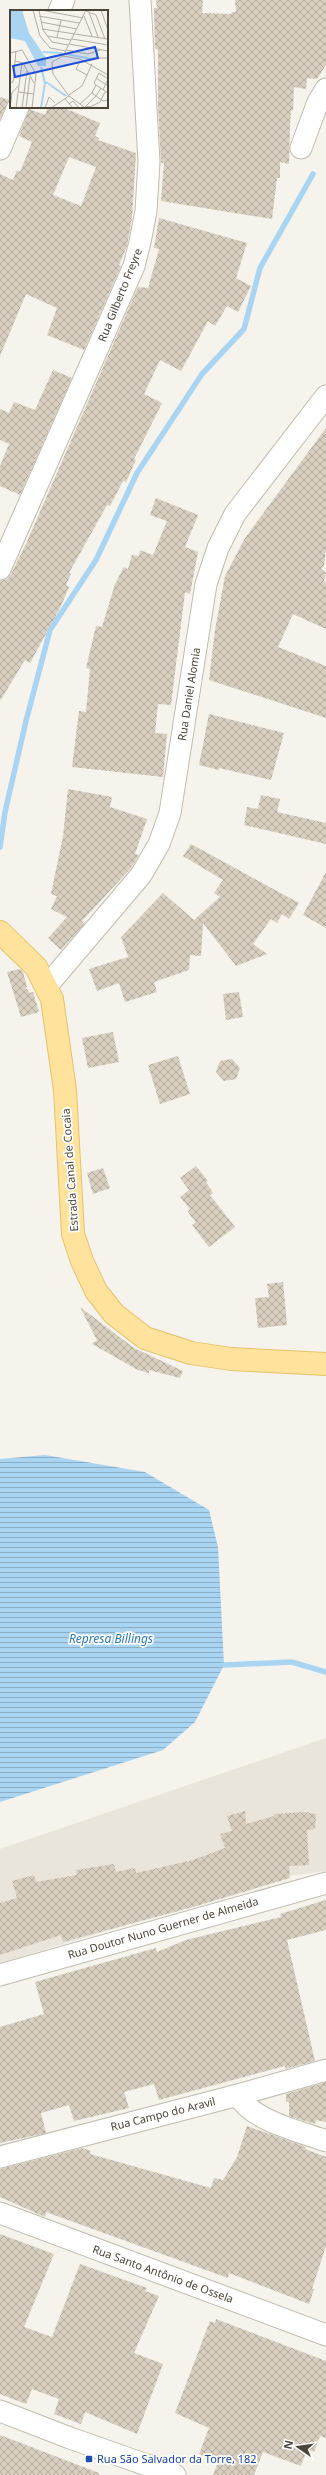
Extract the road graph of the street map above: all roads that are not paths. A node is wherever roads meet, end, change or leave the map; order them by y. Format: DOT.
graph roads {
  1 [pos="64,0"];
  2 [pos="140,0"];
  3 [pos="59,10"];
  4 [pos="326,89"];
  5 [pos="18,108"];
  6 [pos="301,148"];
  7 [pos="0,149"];
  8 [pos="326,396"];
  9 [pos="0,569"];
  10 [pos="0,932"];
  11 [pos="46,987"];
  12 [pos="326,1364"];
  13 [pos="326,1882"];
  14 [pos="0,1975"];
  15 [pos="326,2070"];
  16 [pos="238,2095"];
  17 [pos="326,2141"];
  18 [pos="0,2157"];
  19 [pos="0,2213"];
  20 [pos="326,2335"];
  21 [pos="0,2411"];
  22 [pos="150,2470"];
  23 [pos="175,2475"];
  1 -- 3 [label="street"];
  2 -- 9 [label="street, Rua Gilberto Freyre"];
  4 -- 6 [label="street"];
  5 -- 7 [label="street"];
  8 -- 11 [label="street, Rua Daniel Alomia"];
  10 -- 11 [label="main road, Estrada Canal de Cocaia"];
  11 -- 12 [label="main road, Estrada Canal de Cocaia"];
  13 -- 14 [label="street, Rua Doutor Nuno Guerner de Almeida"];
  15 -- 16 [label="street, Rua Campo do Aravil"];
  16 -- 17 [label="street"];
  16 -- 18 [label="street, Rua Campo do Aravil"];
  19 -- 20 [label="street, Rua Santo Antônio de Ossela"];
  21 -- 22 [label="street"];
  22 -- 23 [label="street"];
}
